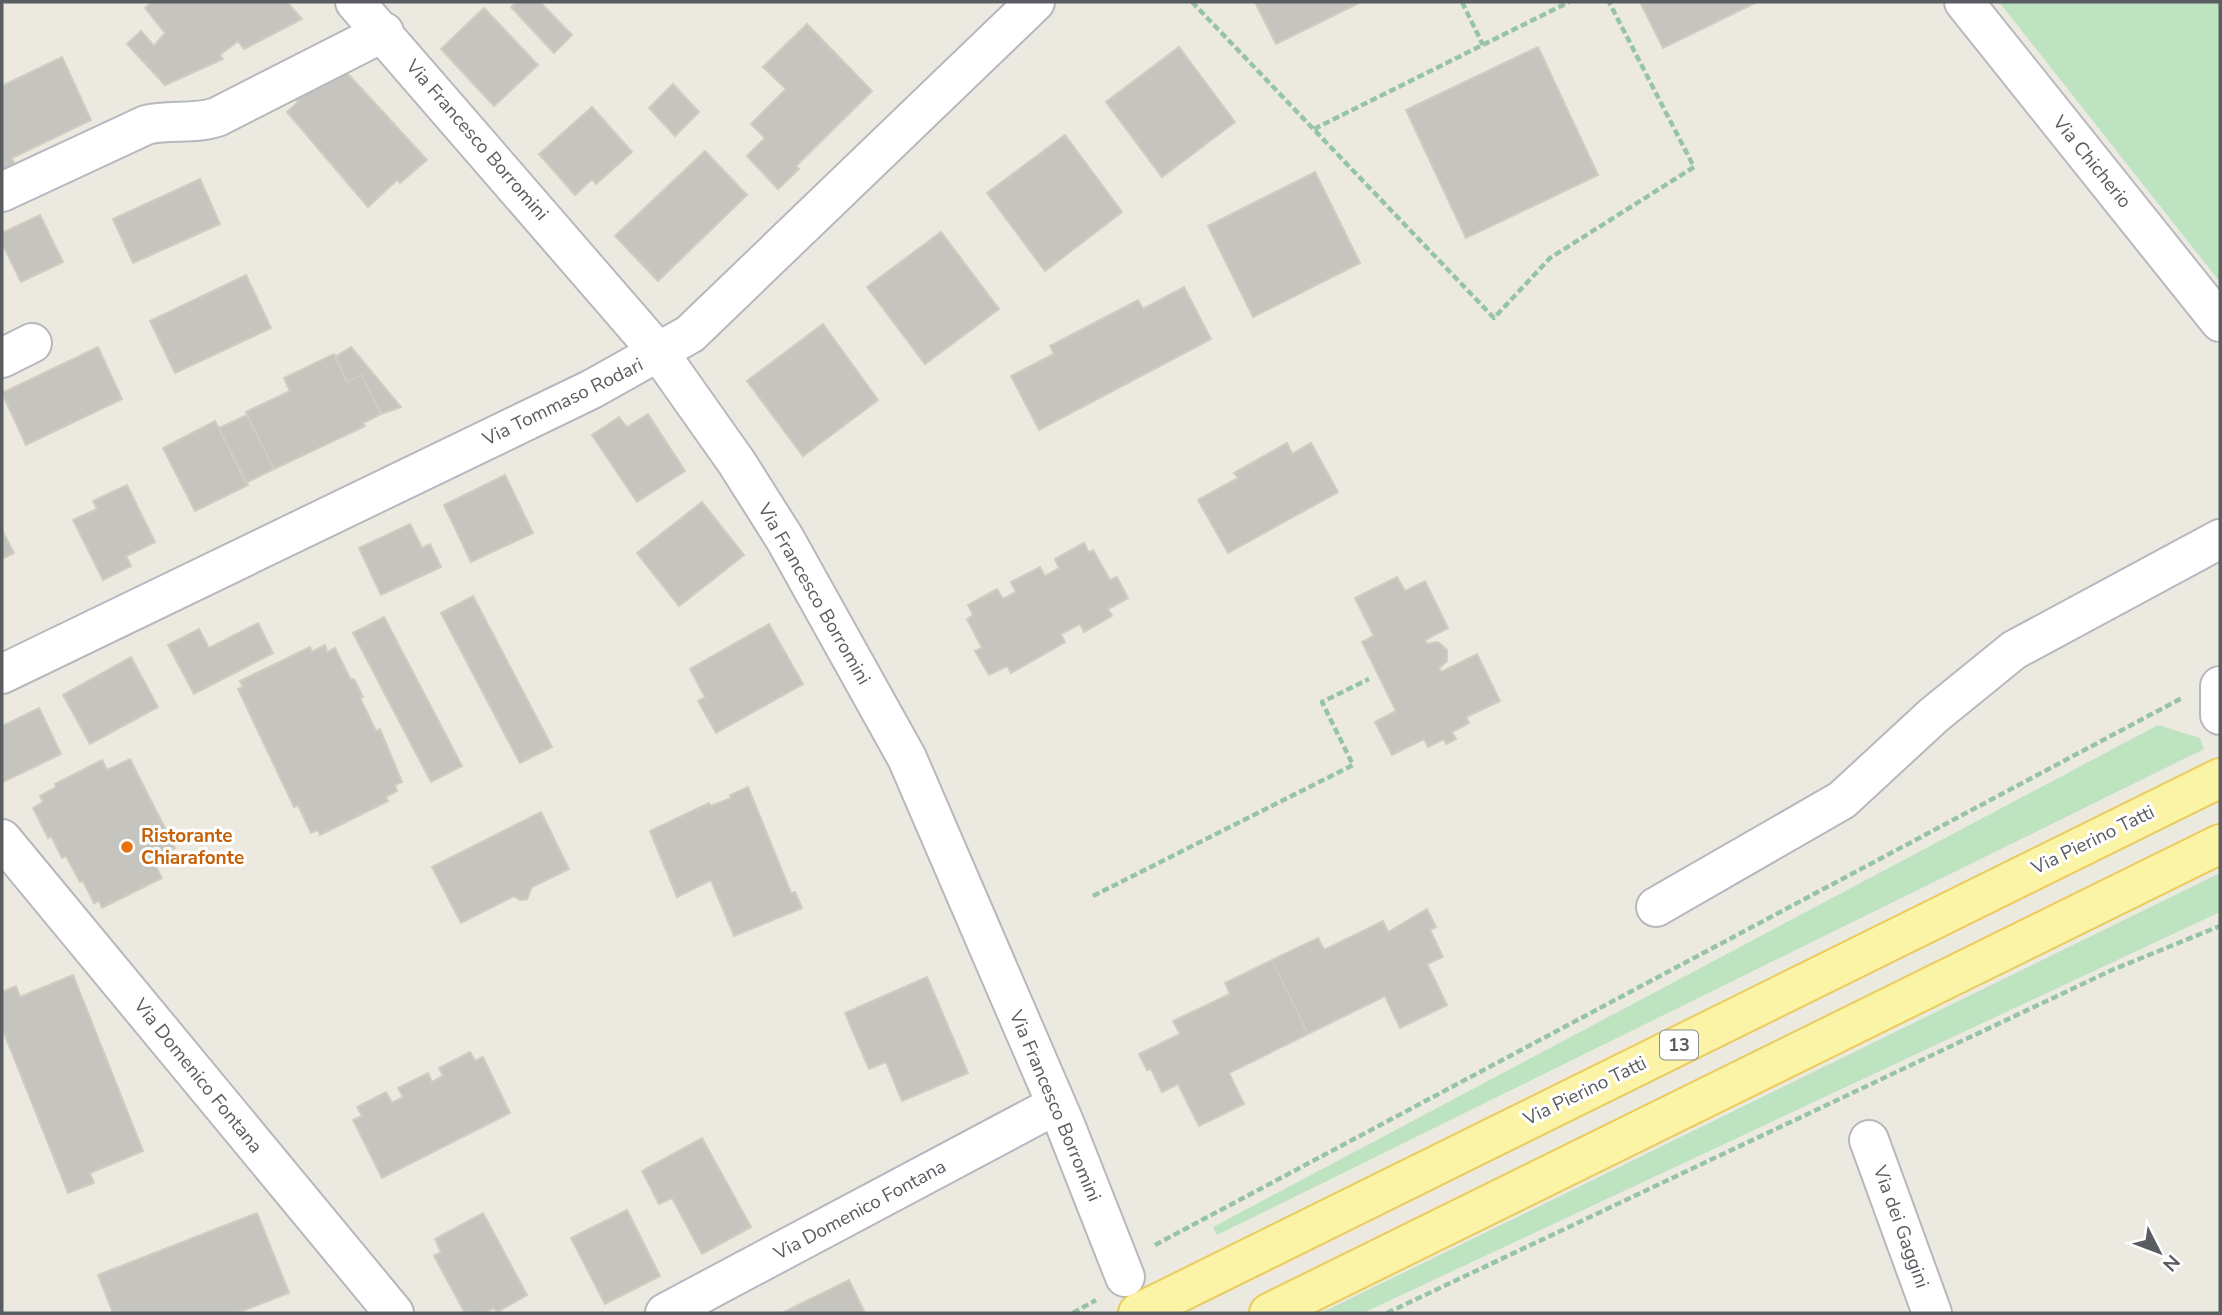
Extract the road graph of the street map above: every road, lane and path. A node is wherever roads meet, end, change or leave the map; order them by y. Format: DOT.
graph roads {
  1 [pos="355,2"];
  2 [pos="1035,2"];
  3 [pos="1192,2"];
  4 [pos="1462,2"];
  5 [pos="1569,2"];
  6 [pos="1609,2"];
  7 [pos="1965,2"];
  8 [pos="384,32"];
  9 [pos="1483,45"];
  10 [pos="1314,129"];
  11 [pos="2,192"];
  12 [pos="2220,322"];
  13 [pos="660,354"];
  14 [pos="2220,539"];
  15 [pos="2,674"];
  16 [pos="1368,679"];
  17 [pos="2212,697"];
  18 [pos="2220,778"];
  19 [pos="2,839"];
  20 [pos="2220,844"];
  21 [pos="1093,897"];
  22 [pos="1656,907"];
  23 [pos="2220,926"];
  24 [pos="1054,1106"];
  25 [pos="1869,1140"];
  26 [pos="1125,1277"];
  27 [pos="394,1313"];
  28 [pos="665,1313"];
  29 [pos="1073,1313"];
  30 [pos="1138,1313"];
  31 [pos="1269,1313"];
  32 [pos="1387,1313"];
  33 [pos="1932,1313"];
  1 -- 8 [label="street, Via Francesco Borromini"];
  2 -- 13 [label="street, Via Tommaso Rodari"];
  3 -- 10 [label="path"];
  4 -- 9 [label="path"];
  5 -- 9 [label="path"];
  6 -- 10 [label="path"];
  7 -- 12 [label="street, Via Chicherio"];
  8 -- 11 [label="street"];
  8 -- 13 [label="street, Via Francesco Borromini"];
  9 -- 10 [label="path"];
  13 -- 15 [label="street, Via Tommaso Rodari"];
  13 -- 24 [label="street, Via Francesco Borromini"];
  14 -- 22 [label="street"];
  16 -- 21 [label="path"];
  17 -- 26 [label="path"];
  18 -- 30 [label="main road, Via Pierino Tatti / 13"];
  19 -- 27 [label="street, Via Domenico Fontana"];
  20 -- 31 [label="main road"];
  23 -- 32 [label="path"];
  24 -- 26 [label="street, Via Francesco Borromini"];
  24 -- 28 [label="street, Via Domenico Fontana"];
  25 -- 33 [label="street, Via dei Gaggini"];
  26 -- 29 [label="path"];
}
